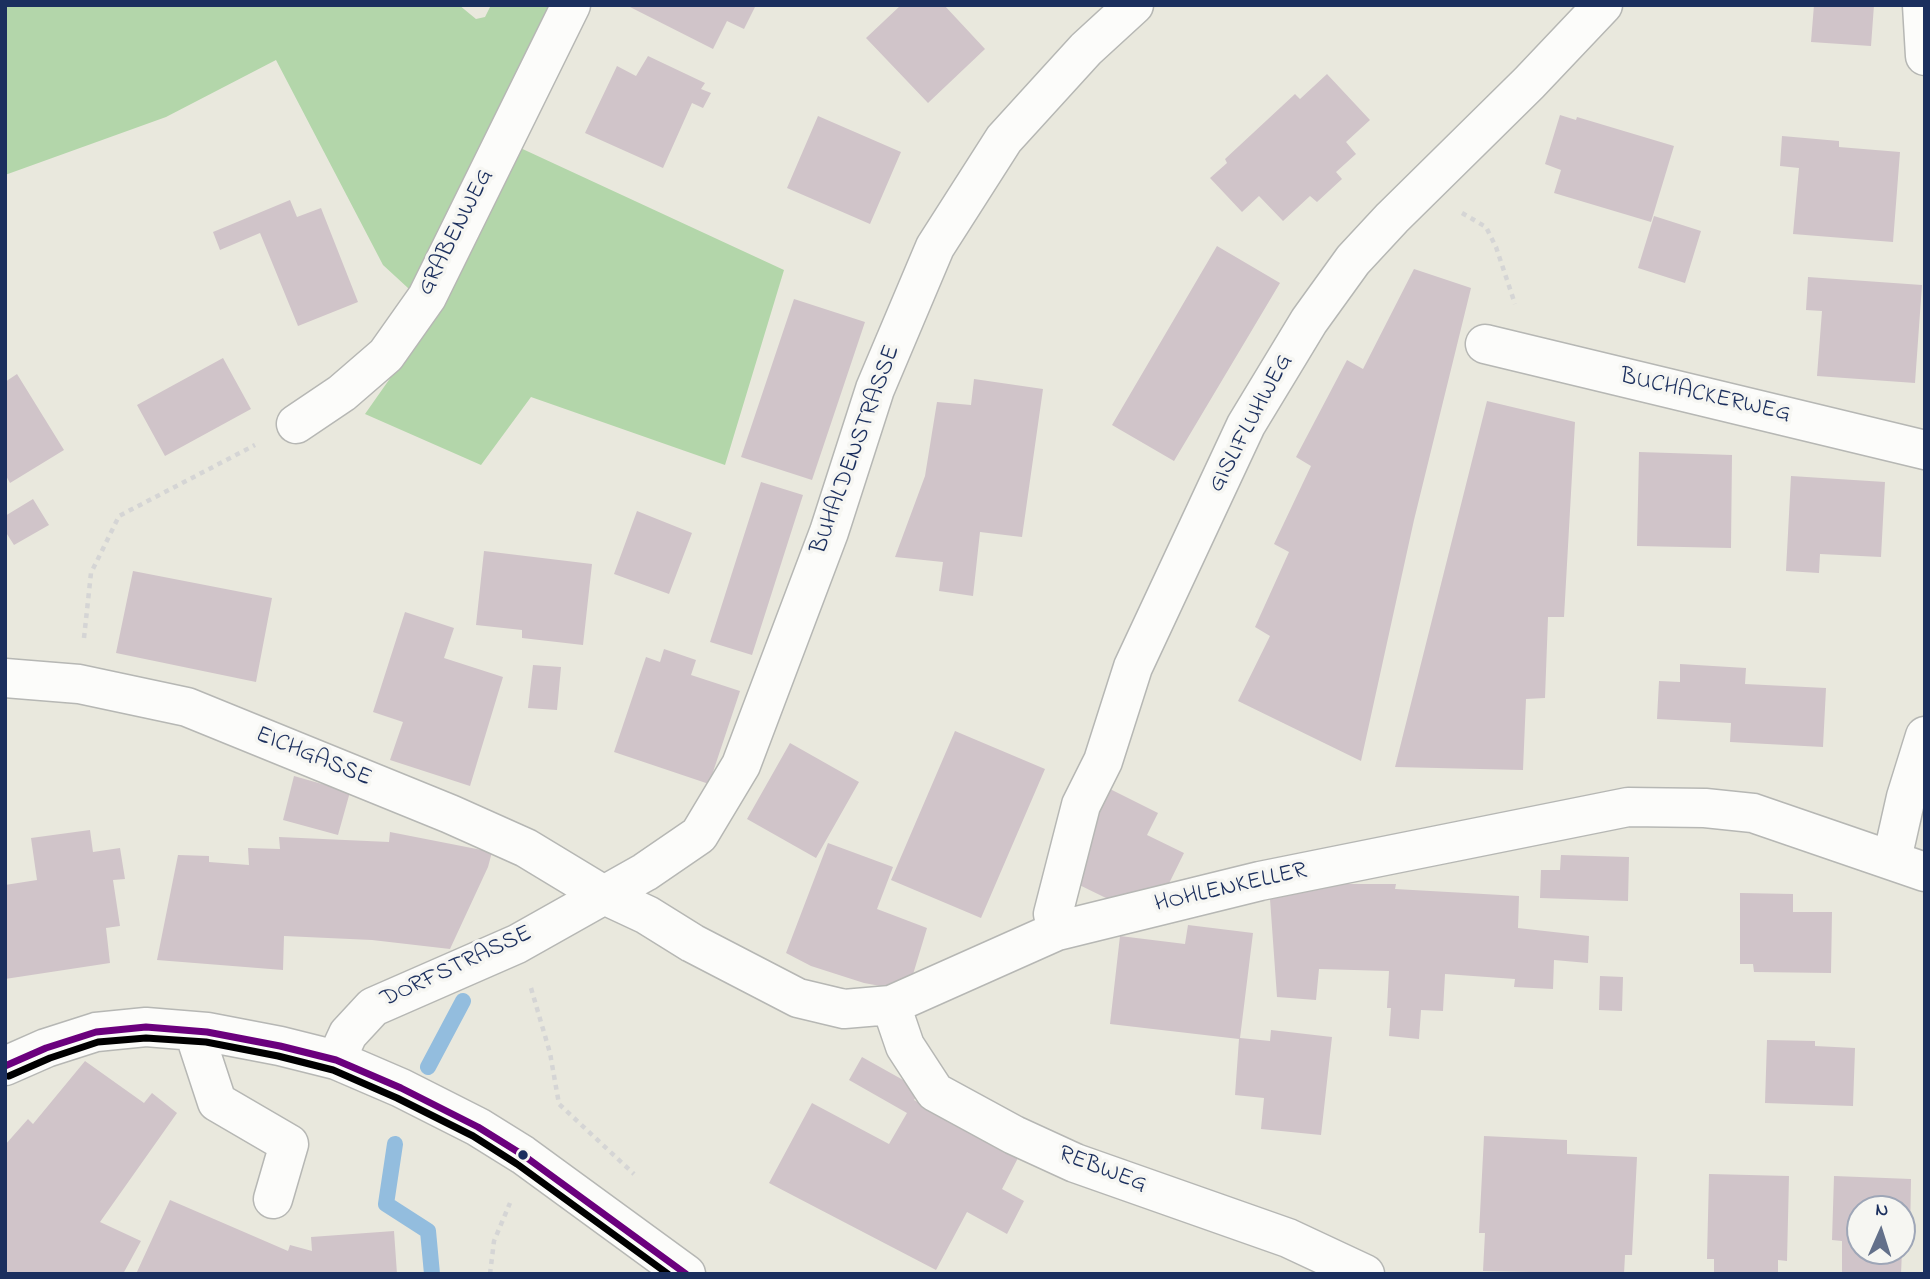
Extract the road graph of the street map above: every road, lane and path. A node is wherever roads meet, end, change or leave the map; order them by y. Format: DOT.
graph roads {
  1 [pos="571,5"];
  2 [pos="1134,5"];
  3 [pos="1602,5"];
  4 [pos="1922,5"];
  5 [pos="1925,56"];
  6 [pos="1458,210"];
  7 [pos="1485,344"];
  8 [pos="1528,355"];
  9 [pos="296,424"];
  10 [pos="1925,450"];
  11 [pos="5,678"];
  12 [pos="79,684"];
  13 [pos="1925,736"];
  14 [pos="1908,866"];
  15 [pos="602,894"];
  16 [pos="1057,931"];
  17 [pos="517,944"];
  18 [pos="891,1005"];
  19 [pos="194,1032"];
  20 [pos="335,1060"];
  21 [pos="5,1066"];
  22 [pos="512,1198"];
  23 [pos="273,1199"];
  24 [pos="604,1214"];
  25 [pos="489,1274"];
  26 [pos="687,1274"];
  27 [pos="1365,1274"];
  1 -- 9 [label="street, GRABENWEG"];
  2 -- 15 [label="street, BUHALDENSTRASSE"];
  3 -- 16 [label="street, GISLIFLUHWEG"];
  4 -- 5 [label="street"];
  6 -- 8 [label="path"];
  7 -- 8 [label="street, BUCHACKERWEG"];
  8 -- 10 [label="street, BUCHACKERWEG"];
  9 -- 12 [label="path"];
  11 -- 12 [label="street, EICHGASSE"];
  12 -- 15 [label="street, EICHGASSE"];
  13 -- 14 [label="street"];
  14 -- 16 [label="street, HOHLENKELLER"];
  15 -- 17 [label="street, DORFSTRASSE"];
  15 -- 18 [label="street, HOHLENKELLER"];
  16 -- 18 [label="street, HOHLENKELLER"];
  17 -- 20 [label="street, DORFSTRASSE"];
  17 -- 24 [label="path"];
  18 -- 27 [label="street, REBWEG"];
  19 -- 20 [label="street"];
  19 -- 21 [label="street"];
  19 -- 23 [label="street"];
  20 -- 24 [label="street"];
  22 -- 25 [label="path"];
  24 -- 26 [label="street"];
}
